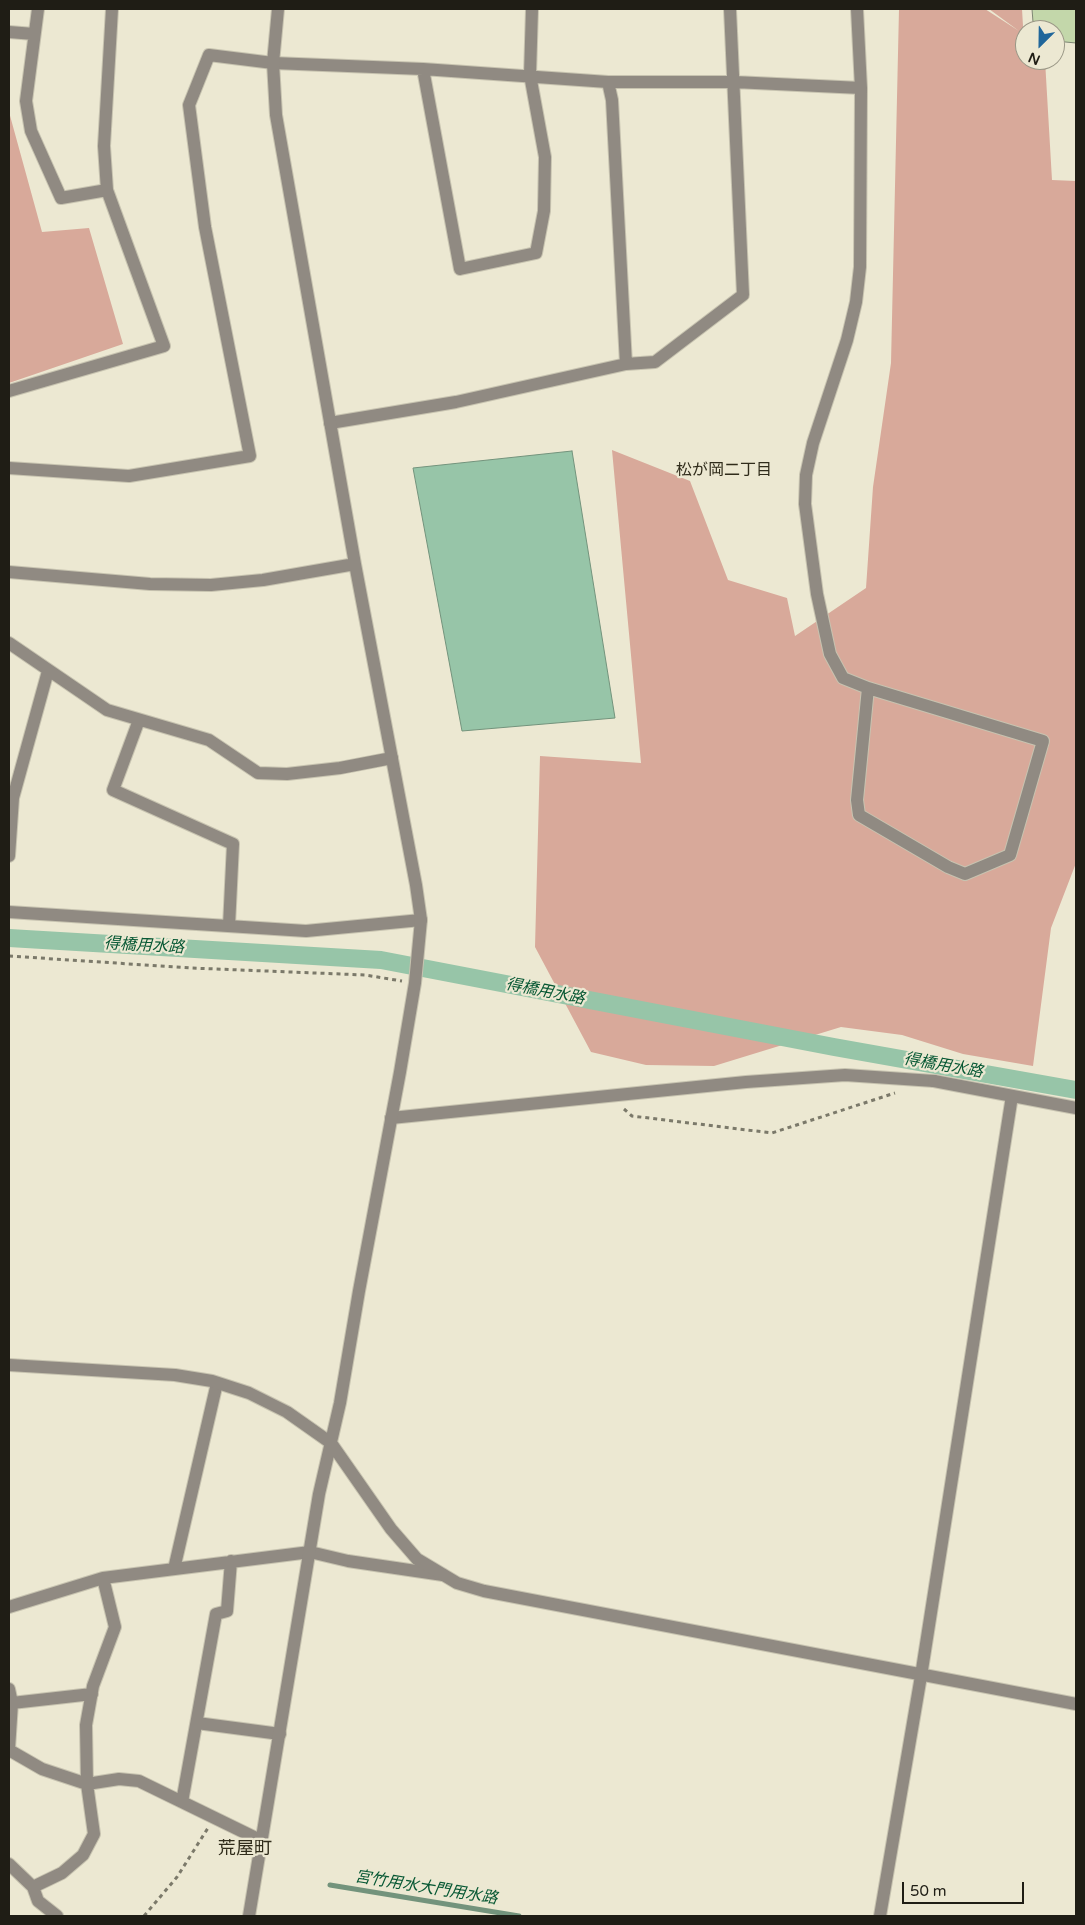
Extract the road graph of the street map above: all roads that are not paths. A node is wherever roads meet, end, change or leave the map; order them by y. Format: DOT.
graph roads {
  1 [pos="38,9"];
  2 [pos="112,9"];
  3 [pos="278,9"];
  4 [pos="532,9"];
  5 [pos="730,9"];
  6 [pos="857,9"];
  7 [pos="9,32"];
  8 [pos="34,34"];
  9 [pos="273,63"];
  10 [pos="423,69"];
  11 [pos="530,75"];
  12 [pos="608,82"];
  13 [pos="734,82"];
  14 [pos="862,88"];
  15 [pos="107,190"];
  16 [pos="626,364"];
  17 [pos="9,391"];
  18 [pos="330,423"];
  19 [pos="9,468"];
  20 [pos="355,564"];
  21 [pos="9,572"];
  22 [pos="9,643"];
  23 [pos="48,671"];
  24 [pos="868,688"];
  25 [pos="139,720"];
  26 [pos="392,758"];
  27 [pos="9,856"];
  28 [pos="9,912"];
  29 [pos="420,920"];
  30 [pos="229,926"];
  31 [pos="1012,1096"];
  32 [pos="1076,1108"];
  33 [pos="391,1118"];
  34 [pos="9,1365"];
  35 [pos="217,1382"];
  36 [pos="331,1443"];
  37 [pos="310,1552"];
  38 [pos="231,1561"];
  39 [pos="174,1569"];
  40 [pos="443,1575"];
  41 [pos="103,1578"];
  42 [pos="9,1607"];
  43 [pos="921,1676"];
  44 [pos="9,1689"];
  45 [pos="92,1694"];
  46 [pos="12,1703"];
  47 [pos="1076,1704"];
  48 [pos="197,1723"];
  49 [pos="280,1734"];
  50 [pos="9,1749"];
  51 [pos="87,1784"];
  52 [pos="182,1802"];
  53 [pos="262,1841"];
  54 [pos="9,1864"];
  55 [pos="33,1886"];
  56 [pos="57,1916"];
  57 [pos="249,1916"];
  58 [pos="880,1916"];
  1 -- 8 [label="street"];
  2 -- 15 [label="street"];
  3 -- 9 [label="street"];
  4 -- 11 [label="street"];
  5 -- 13 [label="street"];
  6 -- 14 [label="street"];
  7 -- 8 [label="street"];
  8 -- 15 [label="street"];
  9 -- 10 [label="street"];
  9 -- 18 [label="street"];
  9 -- 19 [label="street"];
  10 -- 11 [label="street"];
  10 -- 11 [label="street"];
  11 -- 12 [label="street"];
  12 -- 13 [label="street"];
  12 -- 16 [label="street"];
  13 -- 14 [label="street"];
  13 -- 16 [label="street"];
  14 -- 24 [label="street"];
  15 -- 17 [label="street"];
  16 -- 18 [label="street"];
  18 -- 20 [label="street"];
  20 -- 21 [label="street"];
  20 -- 26 [label="street"];
  22 -- 23 [label="street"];
  23 -- 25 [label="street"];
  23 -- 27 [label="street"];
  24 -- 24 [label="street"];
  25 -- 26 [label="street"];
  25 -- 30 [label="street"];
  26 -- 29 [label="street"];
  28 -- 30 [label="street"];
  29 -- 30 [label="street"];
  29 -- 33 [label="street"];
  31 -- 32 [label="street"];
  31 -- 33 [label="street"];
  31 -- 43 [label="street"];
  33 -- 36 [label="street"];
  34 -- 35 [label="street"];
  35 -- 36 [label="street"];
  35 -- 39 [label="street"];
  36 -- 37 [label="street"];
  36 -- 40 [label="street"];
  37 -- 38 [label="street"];
  37 -- 40 [label="street"];
  37 -- 49 [label="street"];
  38 -- 39 [label="street"];
  38 -- 48 [label="street"];
  39 -- 41 [label="street"];
  40 -- 43 [label="street"];
  41 -- 42 [label="street"];
  41 -- 45 [label="street"];
  43 -- 47 [label="street"];
  43 -- 58 [label="street"];
  44 -- 46 [label="street"];
  45 -- 46 [label="street"];
  45 -- 51 [label="street"];
  46 -- 50 [label="street"];
  48 -- 49 [label="street"];
  48 -- 52 [label="street"];
  49 -- 53 [label="street"];
  50 -- 51 [label="street"];
  51 -- 52 [label="street"];
  51 -- 55 [label="street"];
  52 -- 53 [label="street"];
  53 -- 57 [label="street"];
  54 -- 55 [label="street"];
  55 -- 56 [label="street"];
}
